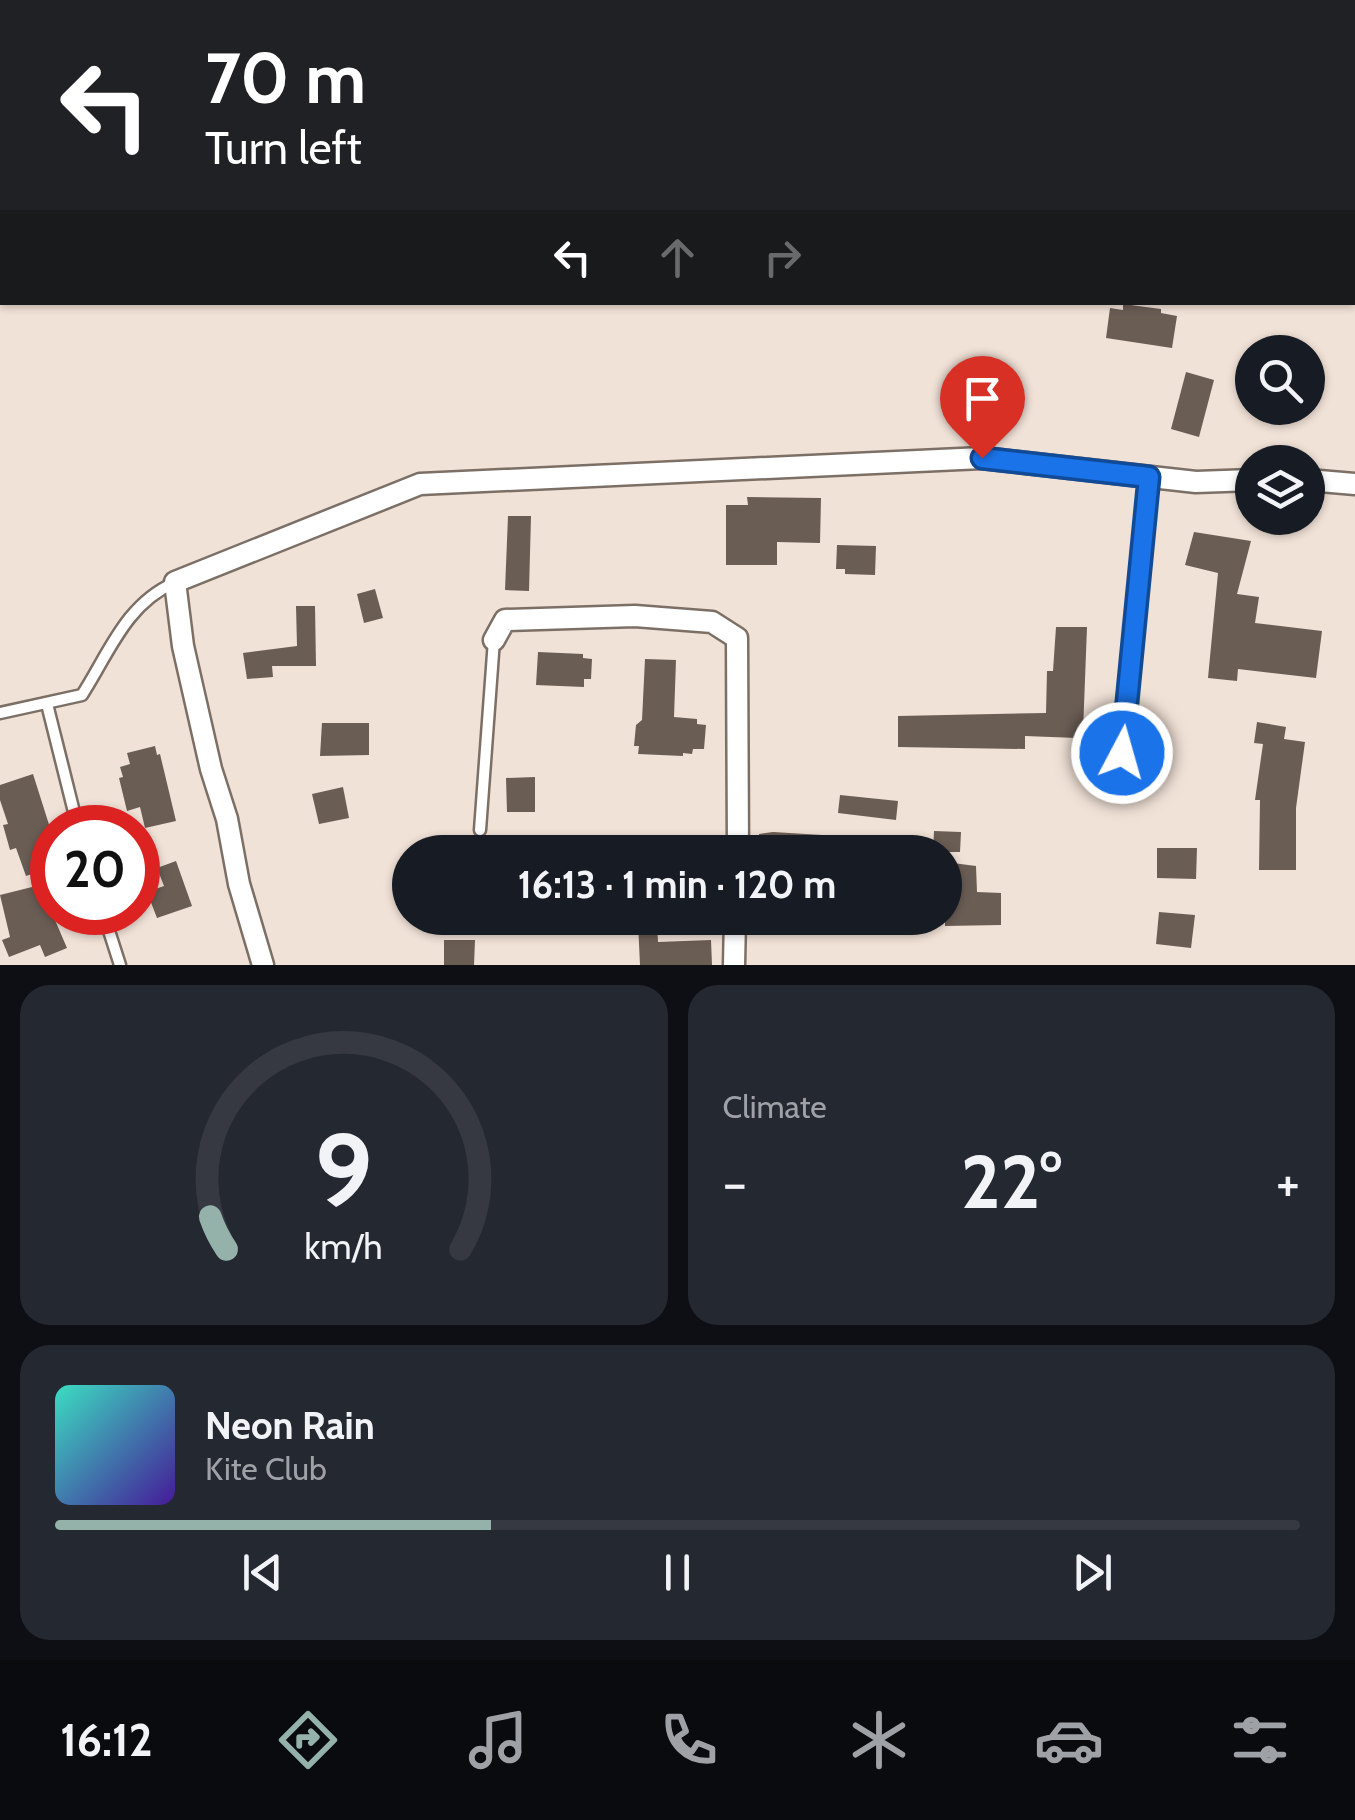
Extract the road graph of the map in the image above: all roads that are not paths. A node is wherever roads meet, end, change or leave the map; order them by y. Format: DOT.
graph roads {
  1 [pos="1149,477"];
  2 [pos="1235,481"];
  3 [pos="1325,481"];
  4 [pos="1355,484"];
  5 [pos="175,582"];
  6 [pos="494,640"];
  7 [pos="47,704"];
  8 [pos="0,713"];
  9 [pos="1122,753"];
  10 [pos="72,805"];
  11 [pos="480,830"];
  12 [pos="738,835"];
  13 [pos="110,935"];
  14 [pos="735,935"];
  15 [pos="120,965"];
  16 [pos="262,965"];
  17 [pos="734,965"];
  1 -- 2 [label="street"];
  1 -- 5 [label="street"];
  1 -- 9 [label="lane"];
  3 -- 4 [label="street"];
  5 -- 7 [label="lane"];
  5 -- 16 [label="street"];
  6 -- 11 [label="lane"];
  6 -- 12 [label="street"];
  7 -- 8 [label="lane"];
  7 -- 10 [label="lane"];
  13 -- 15 [label="lane"];
  14 -- 17 [label="street"];
}
